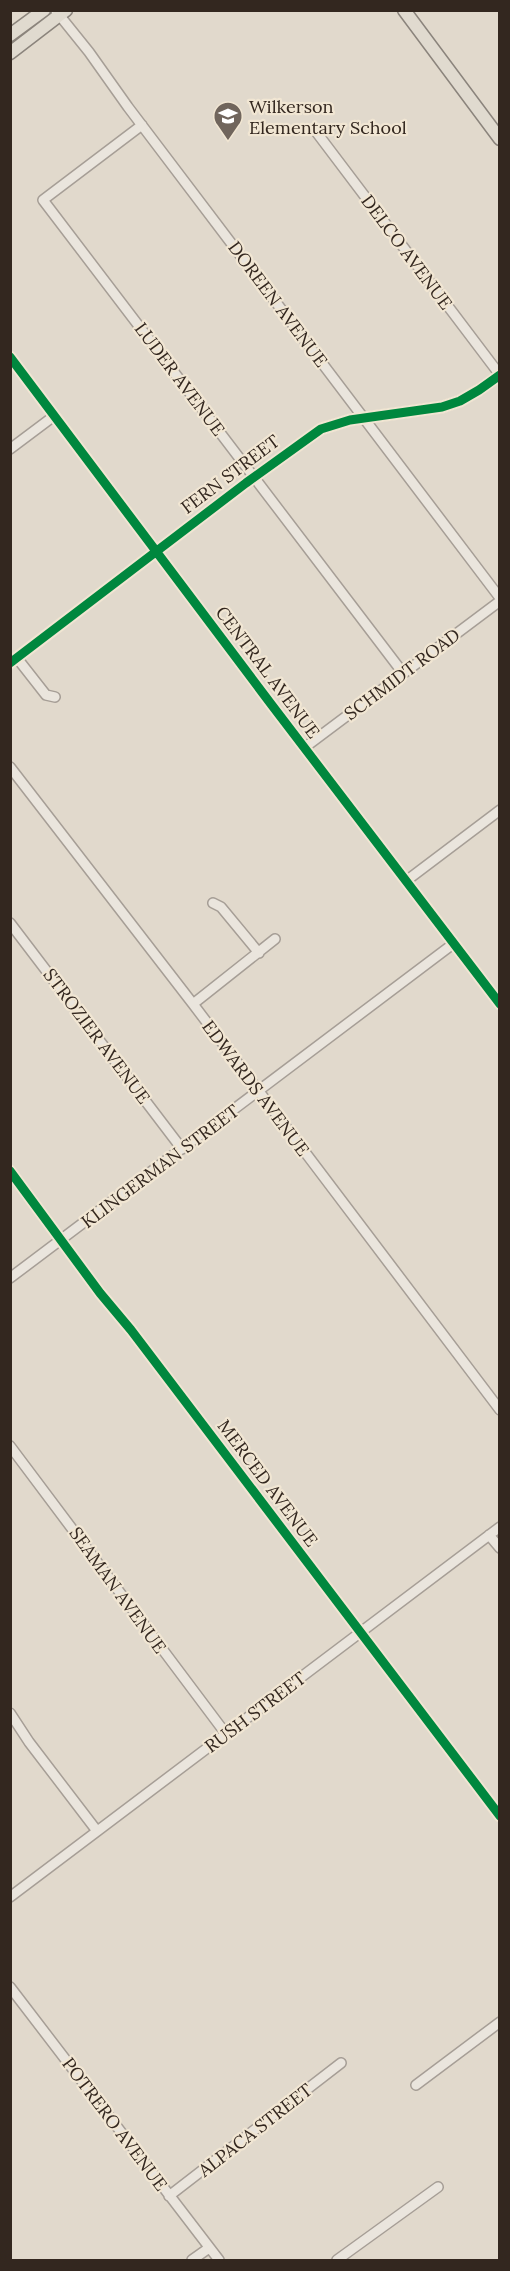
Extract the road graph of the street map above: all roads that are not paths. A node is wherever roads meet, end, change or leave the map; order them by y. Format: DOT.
graph roads {
  1 [pos="44,10"];
  2 [pos="404,10"];
  3 [pos="61,12"];
  4 [pos="10,35"];
  5 [pos="10,53"];
  6 [pos="142,125"];
  7 [pos="314,129"];
  8 [pos="500,139"];
  9 [pos="10,357"];
  10 [pos="500,375"];
  11 [pos="54,416"];
  12 [pos="364,418"];
  13 [pos="10,449"];
  14 [pos="254,477"];
  15 [pos="156,551"];
  16 [pos="500,599"];
  17 [pos="14,661"];
  18 [pos="403,673"];
  19 [pos="54,697"];
  20 [pos="304,748"];
  21 [pos="10,767"];
  22 [pos="500,810"];
  23 [pos="406,881"];
  24 [pos="213,903"];
  25 [pos="10,923"];
  26 [pos="275,939"];
  27 [pos="453,944"];
  28 [pos="259,953"];
  29 [pos="193,1004"];
  30 [pos="500,1004"];
  31 [pos="259,1092"];
  32 [pos="182,1149"];
  33 [pos="10,1171"];
  34 [pos="61,1240"];
  35 [pos="10,1278"];
  36 [pos="500,1410"];
  37 [pos="10,1446"];
  38 [pos="500,1527"];
  39 [pos="489,1535"];
  40 [pos="500,1548"];
  41 [pos="360,1633"];
  42 [pos="10,1713"];
  43 [pos="226,1734"];
  44 [pos="500,1816"];
  45 [pos="97,1831"];
  46 [pos="10,1897"];
  47 [pos="10,1987"];
  48 [pos="500,2022"];
  49 [pos="341,2063"];
  50 [pos="416,2085"];
  51 [pos="438,2187"];
  52 [pos="169,2196"];
  53 [pos="209,2248"];
  54 [pos="192,2260"];
  55 [pos="219,2260"];
  56 [pos="337,2260"];
  1 -- 4 [label="main road"];
  2 -- 8 [label="main road"];
  3 -- 5 [label="main road"];
  3 -- 6 [label="street, DOREEN AVENUE"];
  6 -- 12 [label="street, DOREEN AVENUE"];
  6 -- 14 [label="street, LUDER AVENUE"];
  7 -- 10 [label="street, DELCO AVENUE"];
  9 -- 11 [label="street, CENTRAL AVENUE"];
  10 -- 12 [label="street, FERN STREET"];
  11 -- 13 [label="street"];
  11 -- 15 [label="street, CENTRAL AVENUE"];
  12 -- 14 [label="street, FERN STREET"];
  12 -- 16 [label="street, DOREEN AVENUE"];
  14 -- 15 [label="street, FERN STREET"];
  14 -- 18 [label="street, LUDER AVENUE"];
  15 -- 17 [label="street, FERN STREET"];
  15 -- 20 [label="street, CENTRAL AVENUE"];
  16 -- 18 [label="street, SCHMIDT ROAD"];
  17 -- 19 [label="street"];
  18 -- 20 [label="street, SCHMIDT ROAD"];
  20 -- 23 [label="street, CENTRAL AVENUE"];
  21 -- 29 [label="street, EDWARDS AVENUE"];
  22 -- 23 [label="street"];
  23 -- 27 [label="street, CENTRAL AVENUE"];
  24 -- 28 [label="street"];
  25 -- 32 [label="street, STROZIER AVENUE"];
  26 -- 28 [label="street"];
  27 -- 30 [label="street, CENTRAL AVENUE"];
  27 -- 31 [label="street, KLINGERMAN STREET"];
  28 -- 29 [label="street"];
  29 -- 31 [label="street, EDWARDS AVENUE"];
  31 -- 32 [label="street, KLINGERMAN STREET"];
  31 -- 36 [label="street, EDWARDS AVENUE"];
  32 -- 34 [label="street, KLINGERMAN STREET"];
  33 -- 34 [label="street, MERCED AVENUE"];
  34 -- 35 [label="street, KLINGERMAN STREET"];
  34 -- 41 [label="street, MERCED AVENUE"];
  37 -- 43 [label="street, SEAMAN AVENUE"];
  38 -- 39 [label="street, RUSH STREET"];
  39 -- 40 [label="street"];
  39 -- 41 [label="street, RUSH STREET"];
  41 -- 43 [label="street, RUSH STREET"];
  41 -- 44 [label="street, MERCED AVENUE"];
  42 -- 45 [label="street"];
  43 -- 45 [label="street, RUSH STREET"];
  45 -- 46 [label="street, RUSH STREET"];
  47 -- 52 [label="street, POTRERO AVENUE"];
  48 -- 50 [label="street"];
  49 -- 52 [label="street, ALPACA STREET"];
  51 -- 56 [label="street"];
  52 -- 53 [label="street, POTRERO AVENUE"];
  53 -- 54 [label="street"];
  53 -- 55 [label="street, POTRERO AVENUE"];
}
